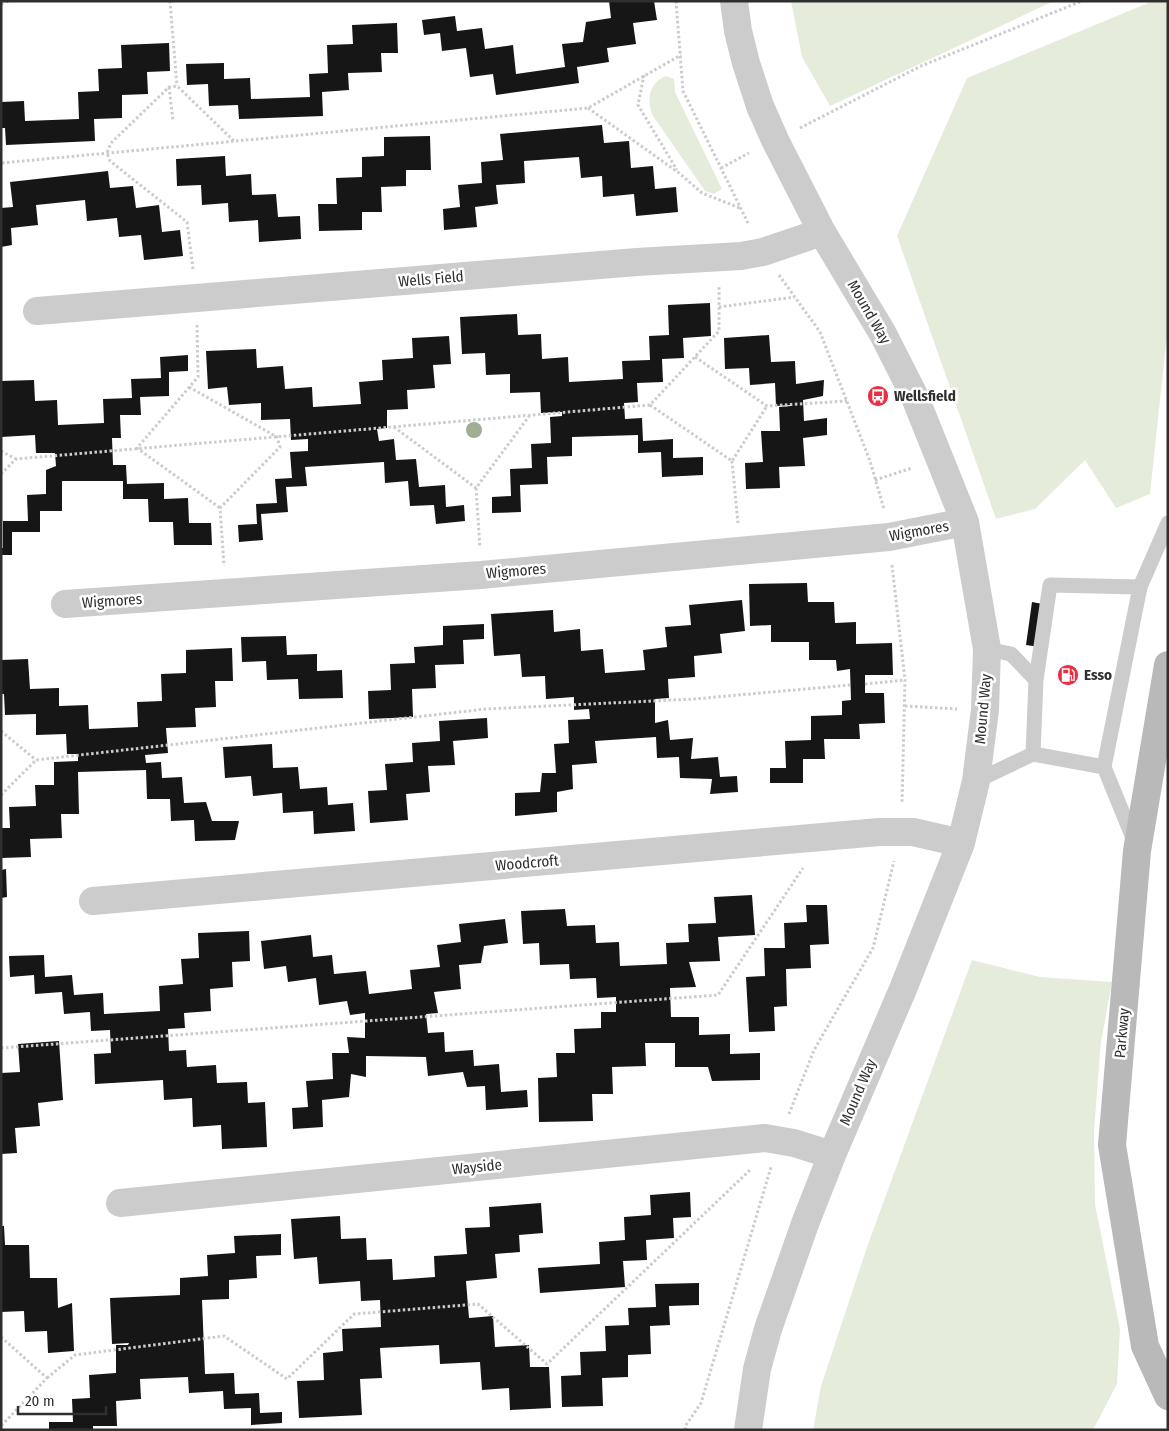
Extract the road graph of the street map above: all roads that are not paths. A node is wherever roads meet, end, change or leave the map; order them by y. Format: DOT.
graph roads {
  1 [pos="734,1"];
  2 [pos="822,232"];
  3 [pos="37,311"];
  4 [pos="965,522"];
  5 [pos="1168,523"];
  6 [pos="1140,587"];
  7 [pos="65,604"];
  8 [pos="987,649"];
  9 [pos="1168,665"];
  10 [pos="1036,680"];
  11 [pos="1033,754"];
  12 [pos="1104,767"];
  13 [pos="976,781"];
  14 [pos="961,843"];
  15 [pos="1138,851"];
  16 [pos="92,900"];
  17 [pos="832,1156"];
  18 [pos="120,1203"];
  19 [pos="1168,1396"];
  20 [pos="748,1430"];
  1 -- 2 [label="street, Mound Way"];
  2 -- 3 [label="street, Wells Field"];
  2 -- 4 [label="street, Mound Way"];
  4 -- 7 [label="street, Wigmores"];
  4 -- 8 [label="street, Mound Way"];
  5 -- 6 [label="lane"];
  6 -- 10 [label="lane"];
  6 -- 12 [label="lane"];
  8 -- 10 [label="lane"];
  8 -- 13 [label="street, Mound Way"];
  9 -- 15 [label="main road, Parkway"];
  10 -- 11 [label="lane"];
  11 -- 12 [label="lane"];
  11 -- 13 [label="lane"];
  12 -- 15 [label="lane"];
  13 -- 14 [label="street, Mound Way"];
  14 -- 16 [label="street, Woodcroft"];
  14 -- 17 [label="street, Mound Way"];
  15 -- 19 [label="main road, Parkway"];
  17 -- 18 [label="street, Wayside"];
  17 -- 20 [label="street, Mound Way"];
}
